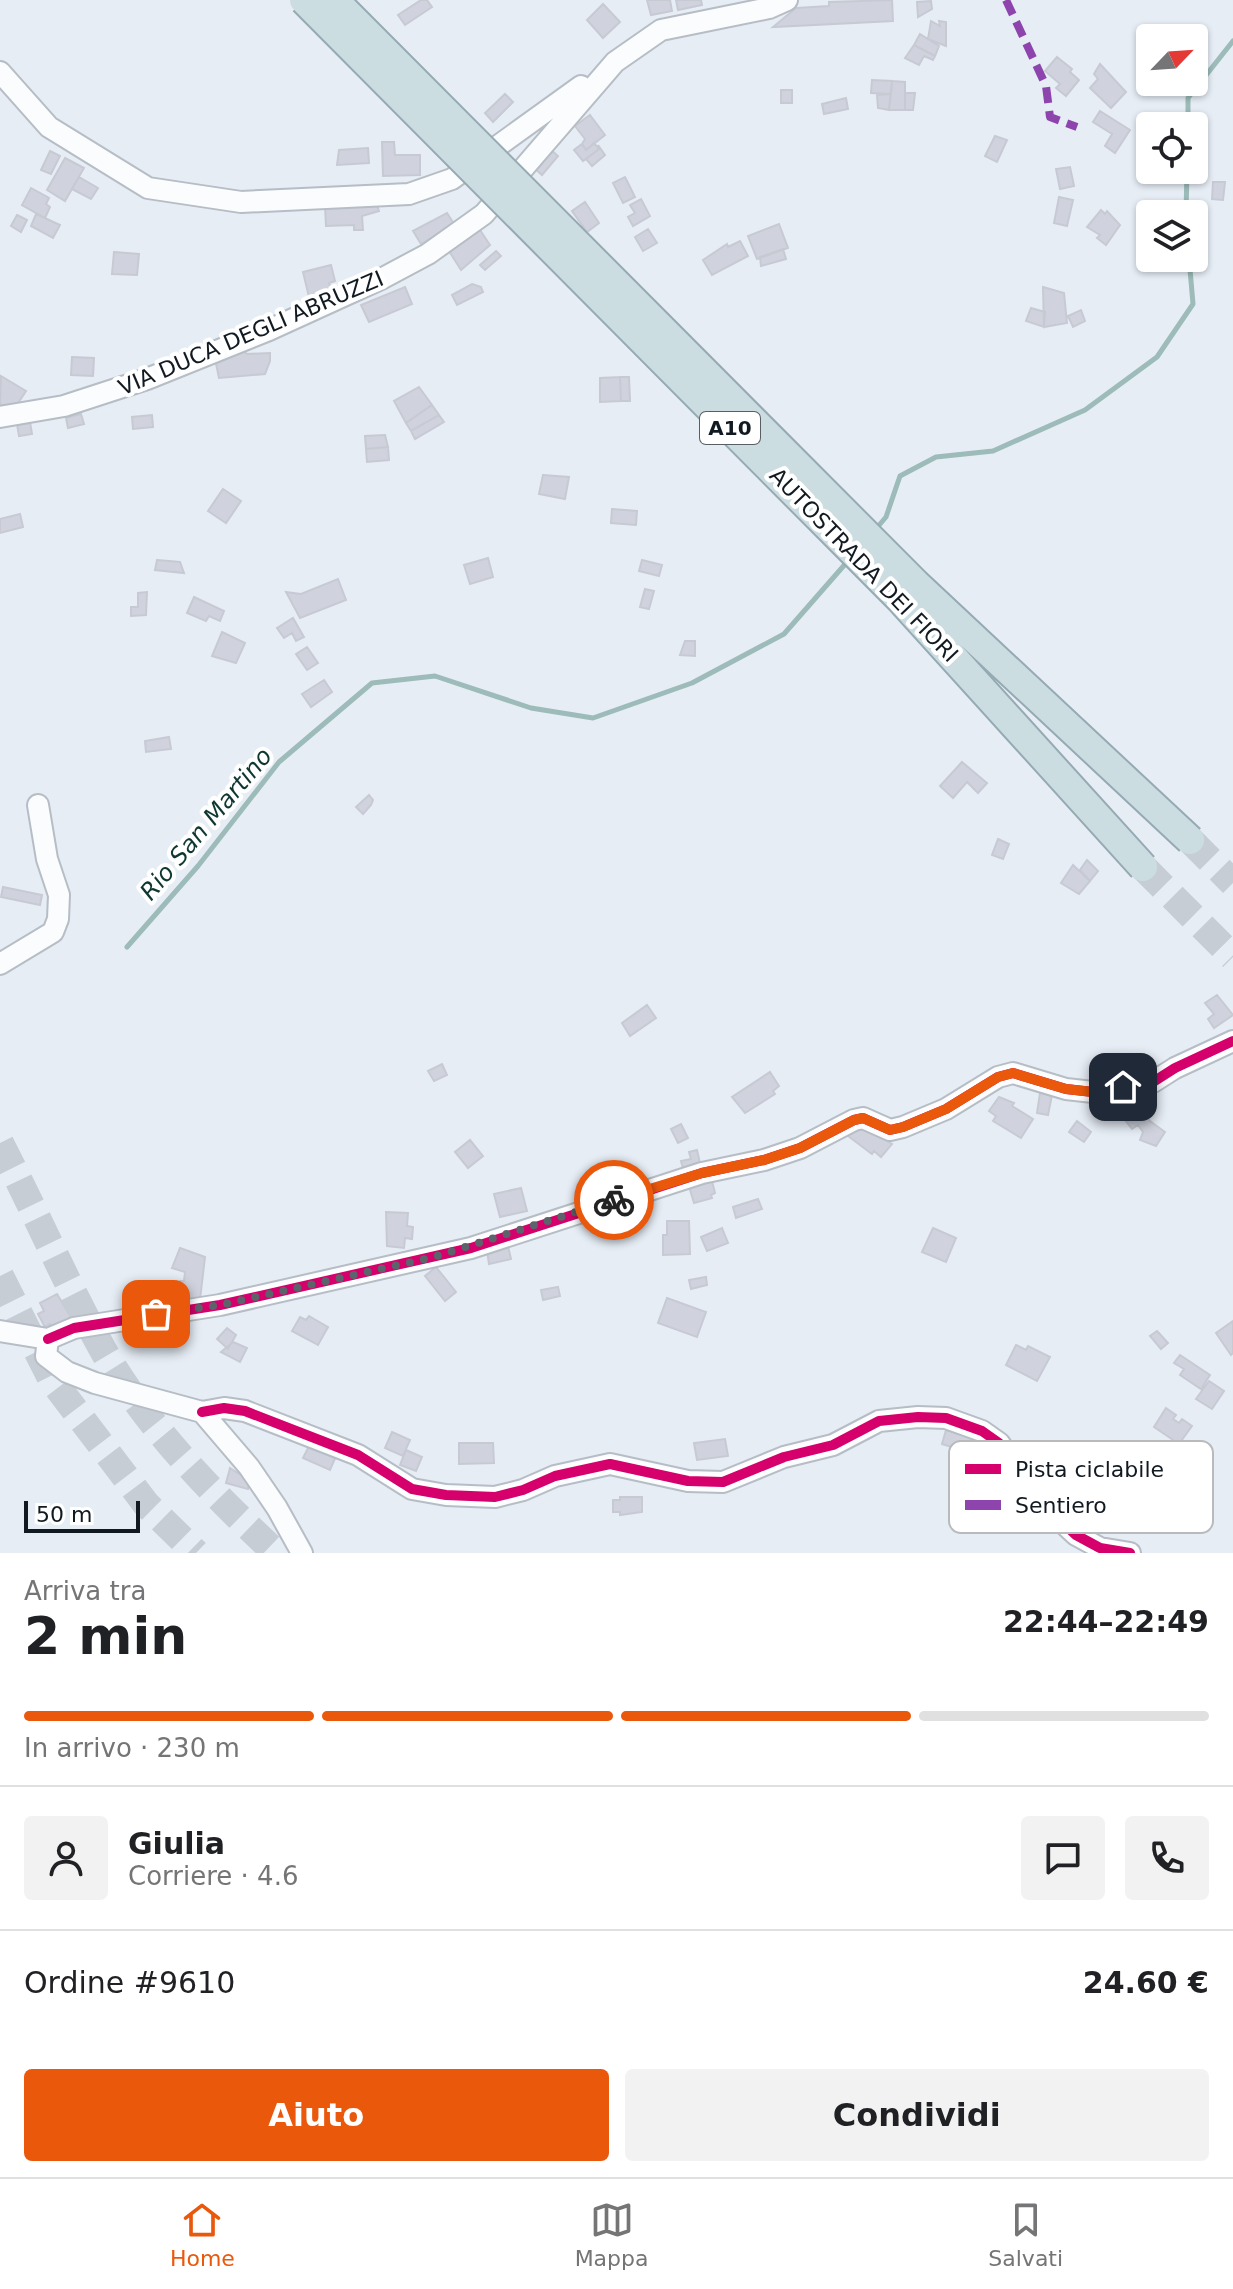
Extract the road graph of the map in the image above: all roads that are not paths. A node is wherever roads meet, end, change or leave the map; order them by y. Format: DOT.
graph roads {
  1 [pos="304,0"];
  2 [pos="334,0"];
  3 [pos="787,0"];
  4 [pos="615,62"];
  5 [pos="0,72"];
  6 [pos="0,417"];
  7 [pos="38,805"];
  8 [pos="1190,840"];
  9 [pos="1143,867"];
  10 [pos="0,964"];
  11 [pos="1233,1041"];
  12 [pos="0,1331"];
  13 [pos="48,1339"];
  14 [pos="202,1412"];
  15 [pos="996,1441"];
  16 [pos="1074,1533"];
  17 [pos="302,1553"];
  18 [pos="1130,1553"];
  1 -- 9 [label="highway, AUTOSTRADA DEI FIORI / A10, bridge"];
  2 -- 8 [label="highway, AUTOSTRADA DEI FIORI / A10, bridge"];
  3 -- 4 [label="street"];
  4 -- 5 [label="street"];
  4 -- 6 [label="street, VIA DUCA DEGLI ABRUZZI"];
  7 -- 10 [label="street"];
  11 -- 13 [label="street"];
  12 -- 13 [label="street"];
  13 -- 14 [label="street"];
  14 -- 15 [label="street"];
  14 -- 17 [label="street"];
  16 -- 18 [label="street"];
}
